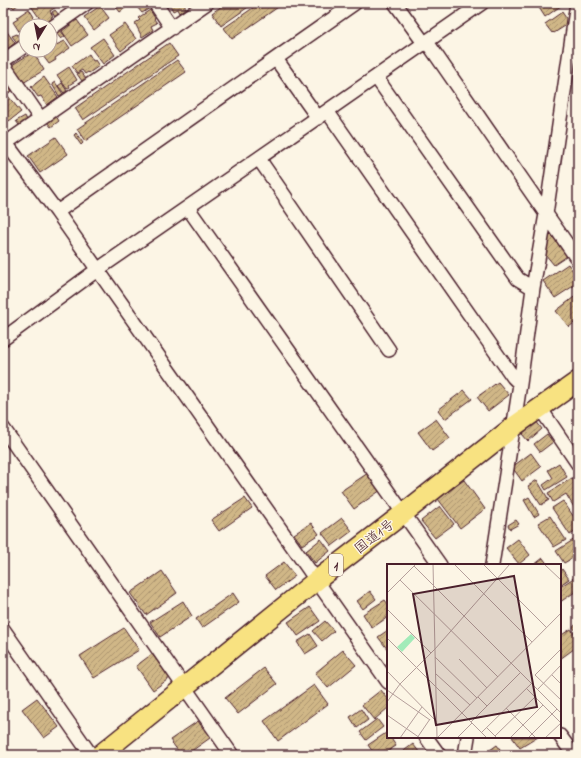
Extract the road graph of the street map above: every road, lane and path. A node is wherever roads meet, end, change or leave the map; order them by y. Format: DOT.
graph roads {
  1 [pos="87,3"];
  2 [pos="154,3"];
  3 [pos="207,3"];
  4 [pos="355,3"];
  5 [pos="395,3"];
  6 [pos="482,3"];
  7 [pos="577,12"];
  8 [pos="58,23"];
  9 [pos="172,28"];
  10 [pos="425,43"];
  11 [pos="18,51"];
  12 [pos="276,59"];
  13 [pos="3,61"];
  14 [pos="3,64"];
  15 [pos="376,77"];
  16 [pos="323,115"];
  17 [pos="40,118"];
  18 [pos="4,141"];
  19 [pos="259,159"];
  20 [pos="188,208"];
  21 [pos="57,212"];
  22 [pos="546,214"];
  23 [pos="578,260"];
  24 [pos="98,270"];
  25 [pos="533,288"];
  26 [pos="3,339"];
  27 [pos="389,350"];
  28 [pos="578,382"];
  29 [pos="520,384"];
  30 [pos="540,408"];
  31 [pos="513,427"];
  32 [pos="3,428"];
  33 [pos="578,464"];
  34 [pos="404,513"];
  35 [pos="439,564"];
  36 [pos="492,564"];
  37 [pos="317,580"];
  38 [pos="3,629"];
  39 [pos="387,681"];
  40 [pos="184,687"];
  41 [pos="561,737"];
  42 [pos="427,738"];
  43 [pos="468,738"];
  44 [pos="91,755"];
  45 [pos="100,755"];
  46 [pos="232,755"];
  47 [pos="439,755"];
  48 [pos="465,755"];
  49 [pos="574,755"];
  1 -- 8 [label="street"];
  2 -- 9 [label="street"];
  3 -- 9 [label="street"];
  4 -- 12 [label="street"];
  5 -- 10 [label="street"];
  6 -- 10 [label="street"];
  7 -- 22 [label="street"];
  9 -- 17 [label="street"];
  10 -- 15 [label="street"];
  10 -- 22 [label="street"];
  11 -- 13 [label="street"];
  12 -- 16 [label="street"];
  12 -- 21 [label="street"];
  14 -- 17 [label="street"];
  15 -- 16 [label="street"];
  15 -- 25 [label="street"];
  16 -- 19 [label="street"];
  16 -- 29 [label="street"];
  17 -- 18 [label="street"];
  18 -- 21 [label="street"];
  19 -- 20 [label="street"];
  19 -- 27 [label="street"];
  20 -- 24 [label="street"];
  20 -- 34 [label="street"];
  21 -- 24 [label="street"];
  22 -- 23 [label="street"];
  22 -- 25 [label="street"];
  24 -- 26 [label="street"];
  24 -- 37 [label="street"];
  25 -- 29 [label="street"];
  28 -- 30 [label="highway, 国道1号 / 1"];
  29 -- 31 [label="street"];
  30 -- 31 [label="highway, 国道1号 / 1"];
  30 -- 33 [label="street"];
  31 -- 34 [label="highway, 国道1号 / 1"];
  31 -- 36 [label="street"];
  32 -- 40 [label="street"];
  34 -- 35 [label="street"];
  34 -- 37 [label="highway, 国道1号 / 1"];
  37 -- 39 [label="street"];
  37 -- 40 [label="highway, 国道1号 / 1"];
  38 -- 44 [label="street"];
  40 -- 45 [label="highway, 国道1号 / 1"];
  40 -- 46 [label="street"];
  41 -- 49 [label="street"];
  42 -- 47 [label="street"];
  43 -- 48 [label="street"];
}
